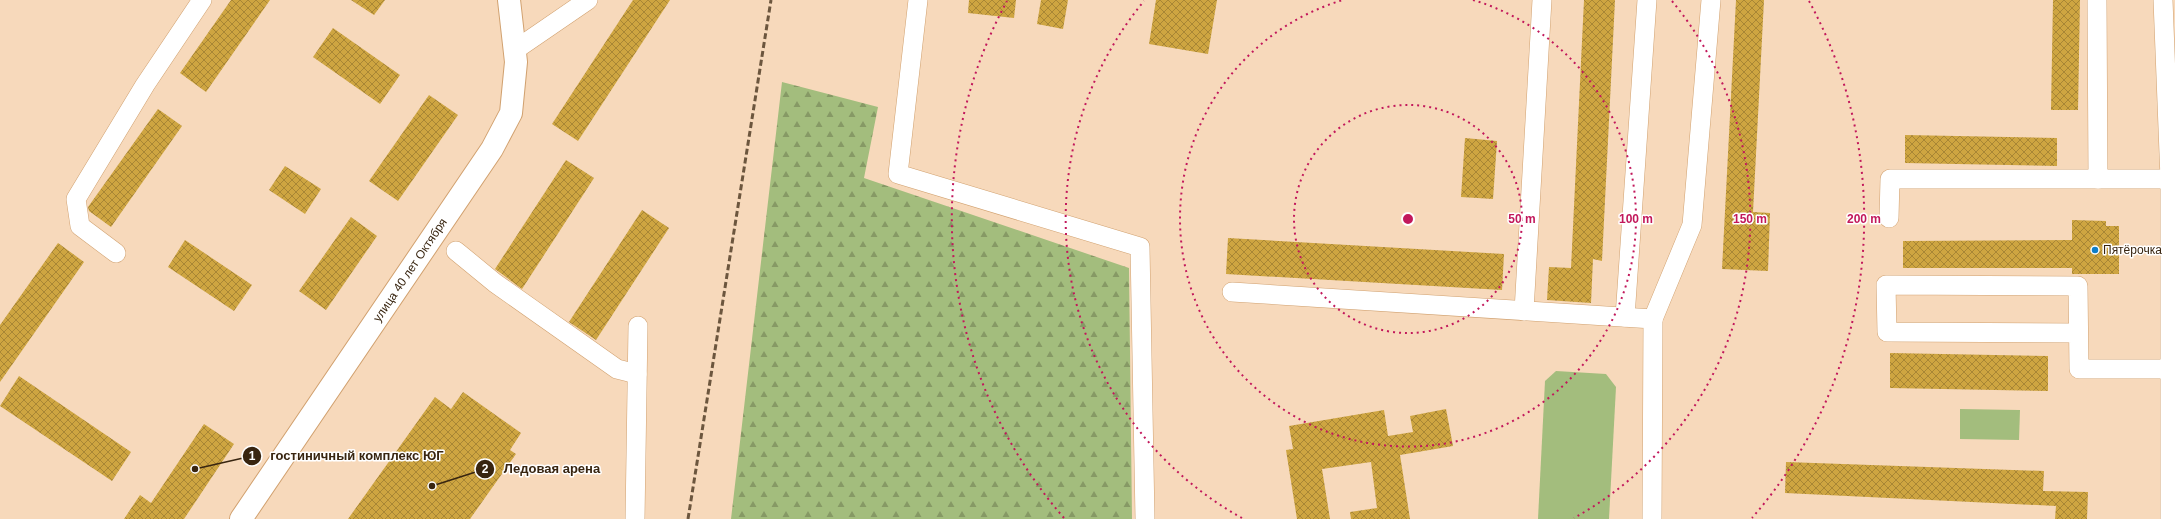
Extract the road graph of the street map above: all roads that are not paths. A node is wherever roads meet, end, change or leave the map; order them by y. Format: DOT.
graph roads {
  1 [pos="202,0"];
  2 [pos="509,0"];
  3 [pos="588,0"];
  4 [pos="918,0"];
  5 [pos="1542,0"];
  6 [pos="1648,0"];
  7 [pos="1711,0"];
  8 [pos="2097,0"];
  9 [pos="2163,0"];
  10 [pos="515,50"];
  11 [pos="2098,179"];
  12 [pos="2170,179"];
  13 [pos="1889,218"];
  14 [pos="456,251"];
  15 [pos="116,253"];
  16 [pos="1232,292"];
  17 [pos="1524,311"];
  18 [pos="1625,317"];
  19 [pos="1653,319"];
  20 [pos="638,326"];
  21 [pos="2078,333"];
  22 [pos="2170,369"];
  23 [pos="637,374"];
  24 [pos="2172,401"];
  25 [pos="241,519"];
  26 [pos="635,519"];
  27 [pos="1145,519"];
  28 [pos="1652,519"];
  29 [pos="2170,519"];
  1 -- 15 [label="street"];
  2 -- 10 [label="main road, улица 40 лет Октября"];
  3 -- 10 [label="street"];
  4 -- 27 [label="street"];
  5 -- 17 [label="street"];
  6 -- 18 [label="street"];
  7 -- 19 [label="street"];
  8 -- 11 [label="street"];
  9 -- 12 [label="street"];
  10 -- 25 [label="main road, улица 40 лет Октября"];
  11 -- 12 [label="street"];
  11 -- 13 [label="street"];
  12 -- 22 [label="street"];
  14 -- 23 [label="street"];
  16 -- 17 [label="street"];
  17 -- 18 [label="street"];
  18 -- 19 [label="street"];
  19 -- 28 [label="street"];
  20 -- 23 [label="street"];
  21 -- 21 [label="street"];
  21 -- 22 [label="street"];
  22 -- 24 [label="street"];
  23 -- 26 [label="street"];
  24 -- 29 [label="street"];
}
